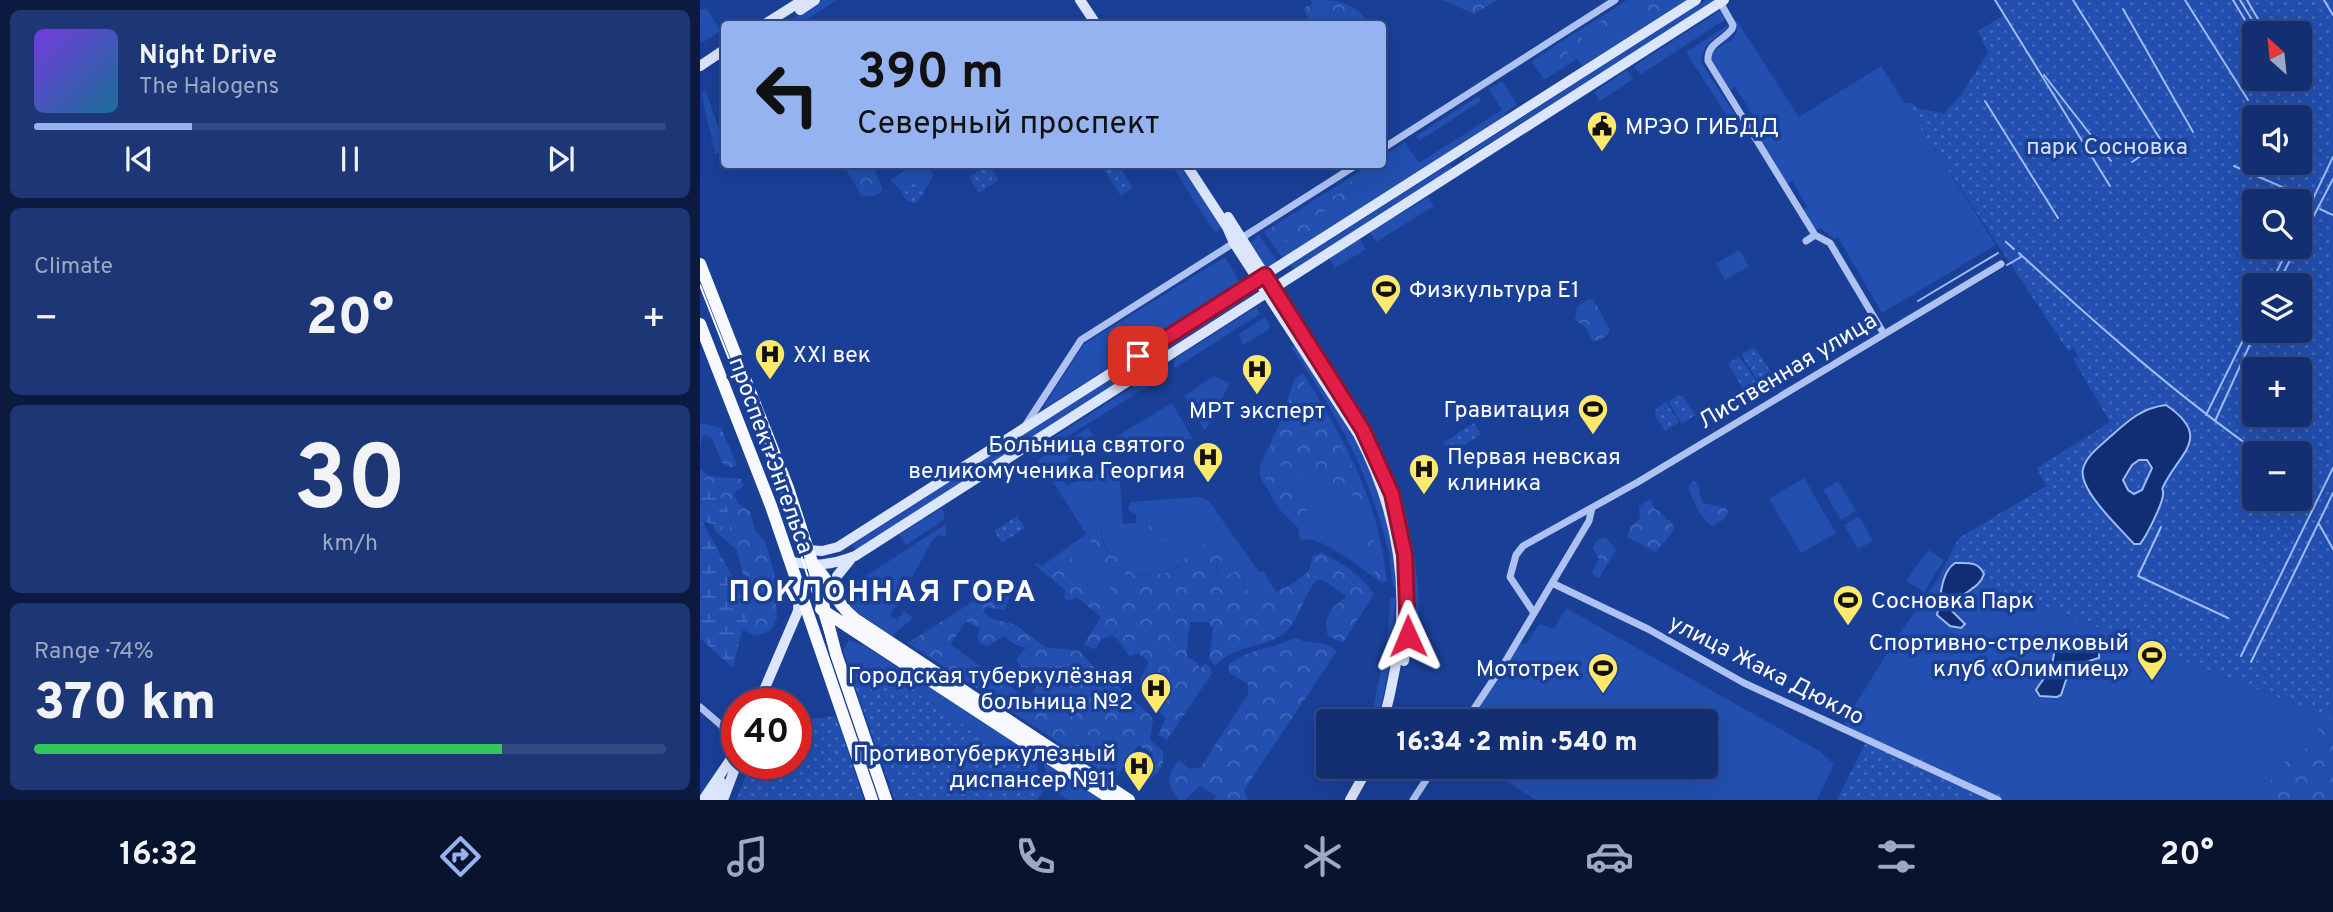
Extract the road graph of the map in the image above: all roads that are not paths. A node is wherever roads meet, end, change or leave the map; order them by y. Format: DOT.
graph roads {
  1 [pos="803,0"];
  2 [pos="815,0"];
  3 [pos="1080,0"];
  4 [pos="1088,0"];
  5 [pos="1615,0"];
  6 [pos="1696,0"];
  7 [pos="1722,1"];
  8 [pos="770,21"];
  9 [pos="782,21"];
  10 [pos="1094,21"];
  11 [pos="1102,21"];
  12 [pos="721,52"];
  13 [pos="721,60"];
  14 [pos="700,66"];
  15 [pos="700,74"];
  16 [pos="1386,146"];
  17 [pos="1453,155"];
  18 [pos="1461,167"];
  19 [pos="1189,168"];
  20 [pos="1196,168"];
  21 [pos="1352,168"];
  22 [pos="1815,235"];
  23 [pos="1238,241"];
  24 [pos="1805,241"];
  25 [pos="700,264"];
  26 [pos="2001,264"];
  27 [pos="1261,277"];
  28 [pos="1270,290"];
  29 [pos="700,324"];
  30 [pos="1884,334"];
  31 [pos="1158,343"];
  32 [pos="1138,356"];
  33 [pos="1164,357"];
  34 [pos="1146,369"];
  35 [pos="1023,428"];
  36 [pos="1592,508"];
  37 [pos="808,550"];
  38 [pos="855,556"];
  39 [pos="790,561"];
  40 [pos="813,565"];
  41 [pos="1552,583"];
  42 [pos="799,587"];
  43 [pos="836,601"];
  44 [pos="825,611"];
  45 [pos="1534,613"];
  46 [pos="855,630"];
  47 [pos="815,631"];
  48 [pos="836,654"];
  49 [pos="767,688"];
  50 [pos="767,688"];
  51 [pos="700,707"];
  52 [pos="1385,709"];
  53 [pos="1393,709"];
  54 [pos="1474,709"];
  55 [pos="721,725"];
  56 [pos="721,774"];
  57 [pos="723,779"];
  58 [pos="731,779"];
  59 [pos="1354,779"];
  60 [pos="1362,779"];
  61 [pos="1427,779"];
  62 [pos="703,800"];
  63 [pos="713,800"];
  64 [pos="723,800"];
  65 [pos="872,800"];
  66 [pos="886,800"];
  67 [pos="1113,800"];
  68 [pos="1129,800"];
  69 [pos="1342,800"];
  70 [pos="1350,800"];
  71 [pos="1413,800"];
  72 [pos="1998,800"];
  1 -- 8 [label="main road"];
  2 -- 9 [label="main road"];
  3 -- 10 [label="main road"];
  4 -- 11 [label="main road"];
  5 -- 16 [label="street"];
  6 -- 17 [label="main road"];
  7 -- 18 [label="main road"];
  7 -- 22 [label="street"];
  12 -- 14 [label="main road"];
  13 -- 15 [label="main road"];
  17 -- 18 [label="main road"];
  17 -- 27 [label="main road"];
  18 -- 28 [label="main road"];
  19 -- 23 [label="main road"];
  20 -- 23 [label="main road"];
  21 -- 23 [label="street"];
  22 -- 24 [label="street"];
  22 -- 30 [label="street"];
  23 -- 27 [label="main road"];
  23 -- 35 [label="street"];
  25 -- 37 [label="main road, проспект Энгельса"];
  26 -- 30 [label="street, Лиственная улица"];
  27 -- 28 [label="main road"];
  27 -- 31 [label="main road"];
  28 -- 33 [label="main road"];
  28 -- 52 [label="main road"];
  28 -- 53 [label="main road"];
  29 -- 39 [label="main road, проспект Энгельса"];
  30 -- 36 [label="street, Лиственная улица"];
  31 -- 32 [label="main road"];
  31 -- 33 [label="main road"];
  32 -- 34 [label="main road"];
  32 -- 35 [label="main road"];
  33 -- 34 [label="main road"];
  34 -- 38 [label="main road"];
  35 -- 37 [label="main road"];
  36 -- 41 [label="street"];
  36 -- 45 [label="street, Лиственная улица"];
  37 -- 40 [label="main road, проспект Энгельса"];
  38 -- 40 [label="main road"];
  38 -- 43 [label="main road"];
  39 -- 40 [label="main road"];
  39 -- 42 [label="main road, проспект Энгельса"];
  40 -- 43 [label="main road"];
  40 -- 44 [label="main road, проспект Энгельса"];
  41 -- 45 [label="street"];
  41 -- 72 [label="street, улица Жака Дюкло"];
  42 -- 44 [label="main road"];
  42 -- 47 [label="main road, проспект Энгельса"];
  42 -- 49 [label="main road"];
  43 -- 68 [label="main road"];
  44 -- 46 [label="main road"];
  44 -- 48 [label="main road, проспект Энгельса"];
  45 -- 54 [label="street"];
  46 -- 48 [label="main road"];
  46 -- 67 [label="main road"];
  47 -- 50 [label="main road"];
  47 -- 65 [label="main road, проспект Энгельса"];
  48 -- 66 [label="main road, проспект Энгельса"];
  51 -- 55 [label="street"];
  56 -- 62 [label="main road"];
  57 -- 63 [label="main road"];
  58 -- 64 [label="main road"];
  59 -- 69 [label="main road"];
  60 -- 70 [label="main road"];
  61 -- 71 [label="street"];
}
